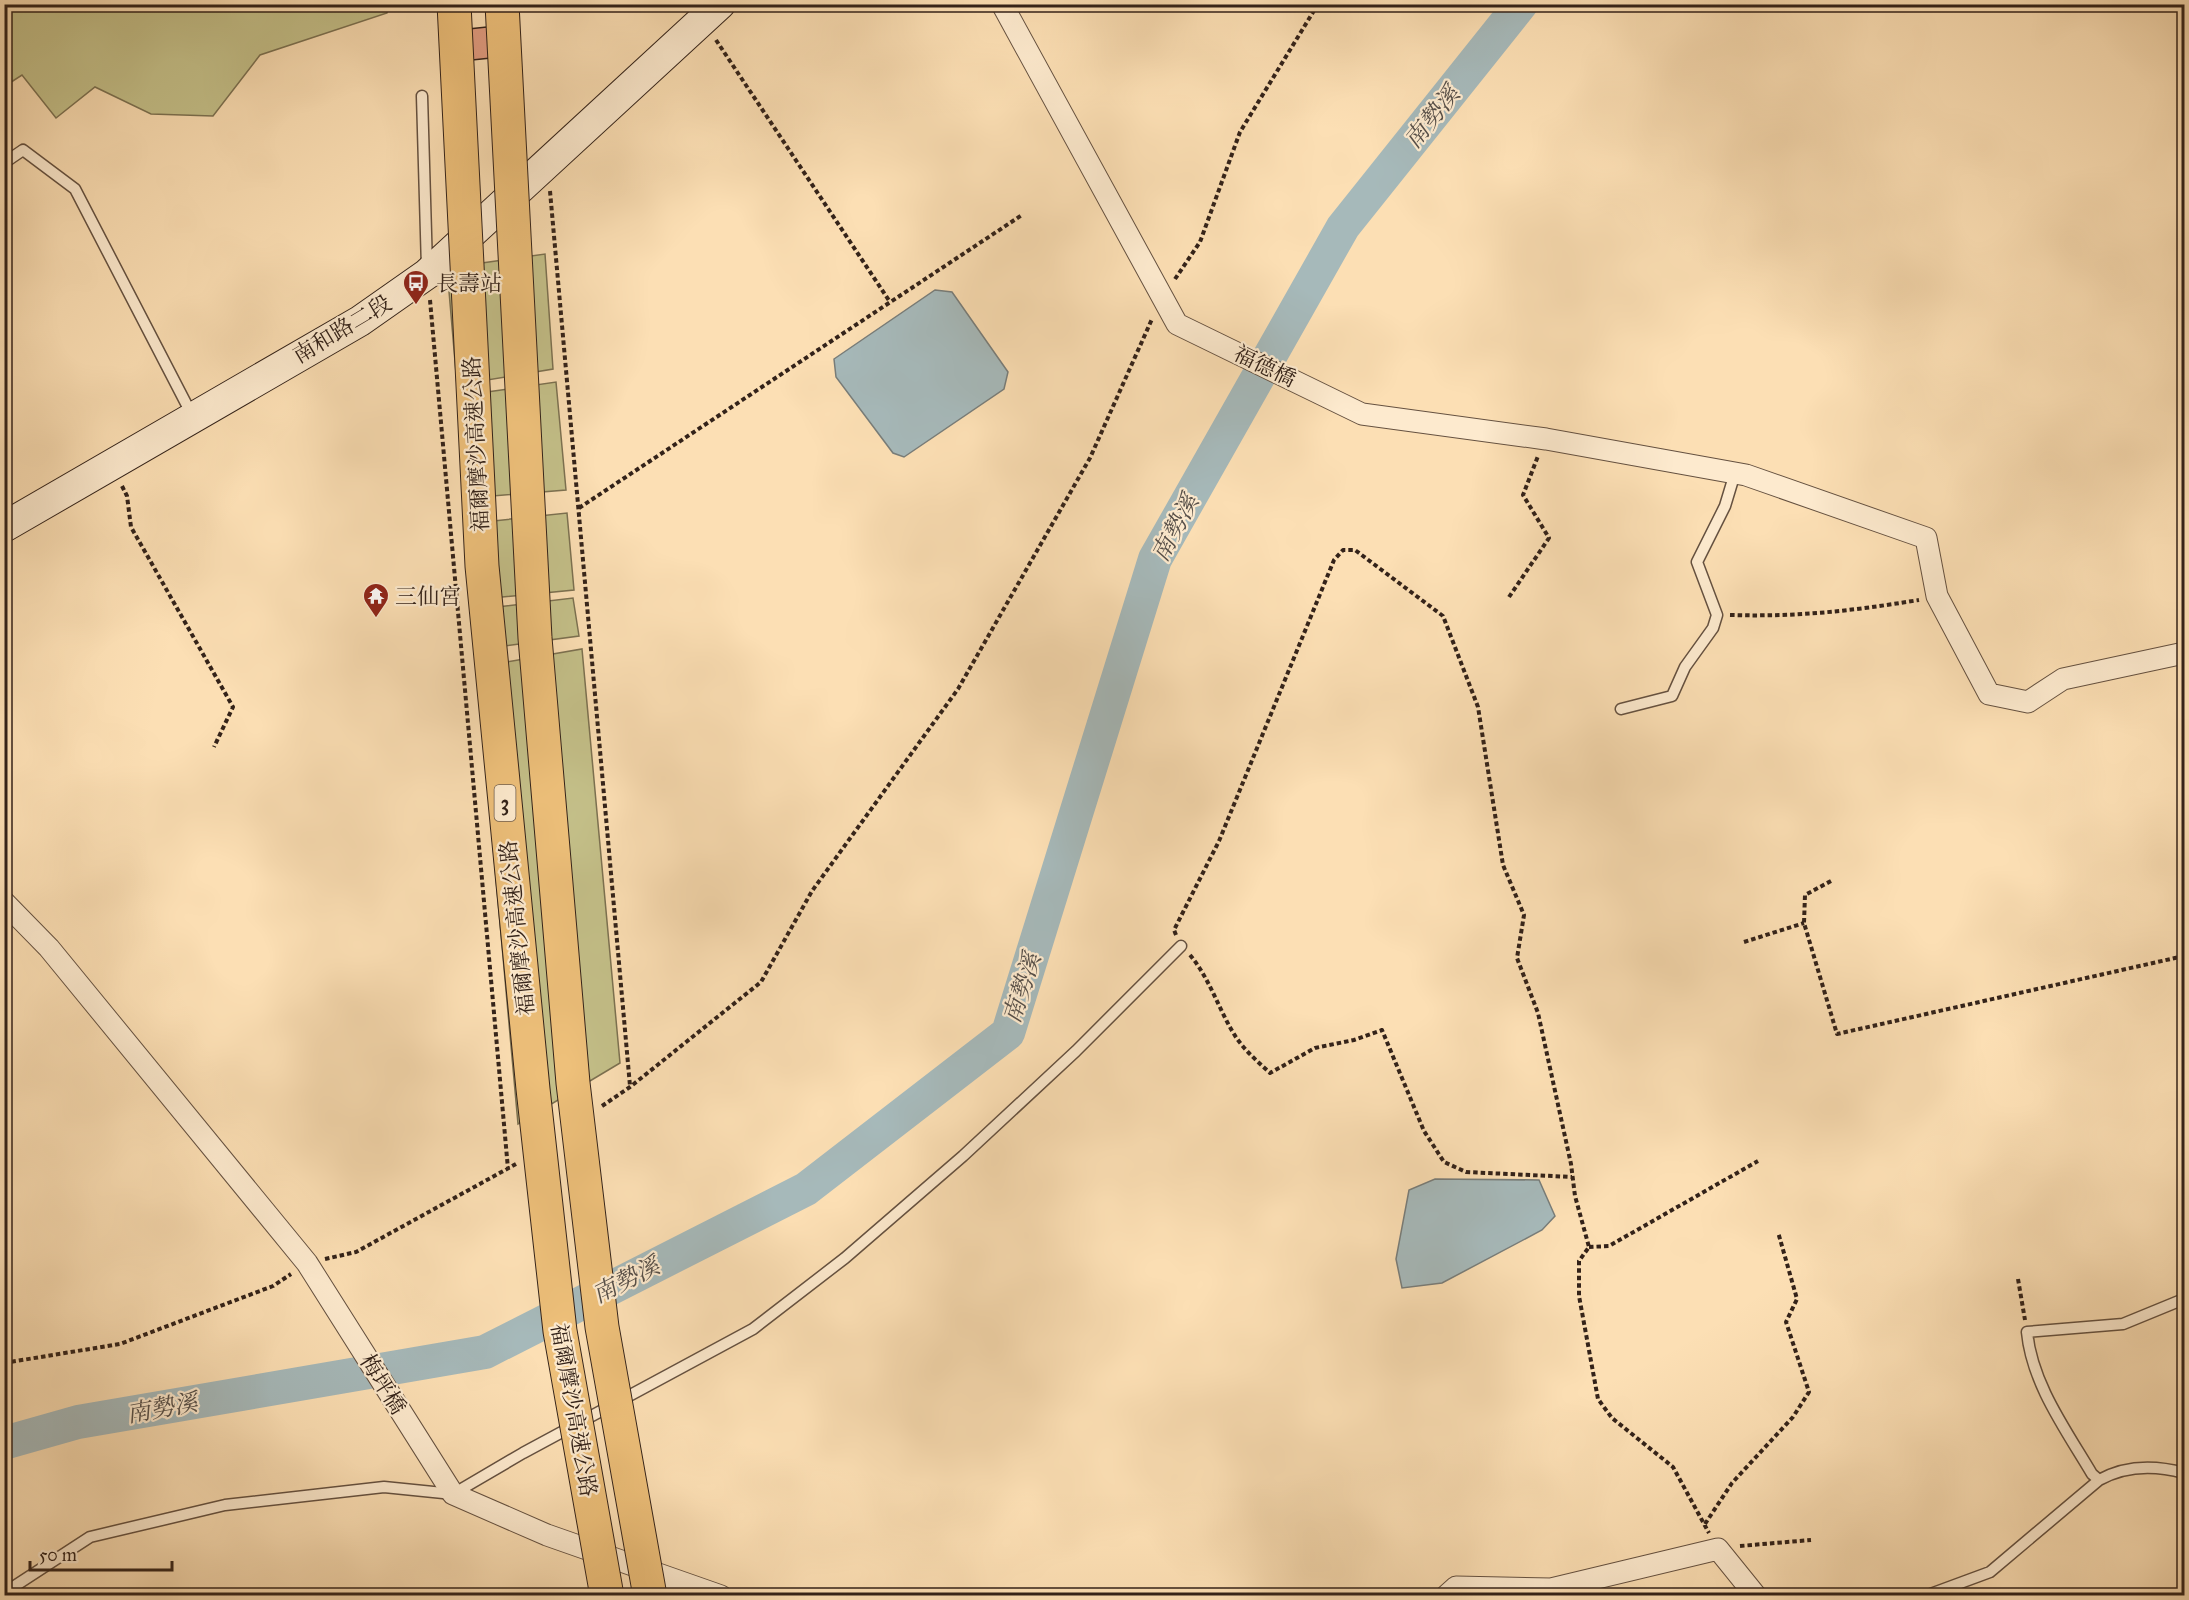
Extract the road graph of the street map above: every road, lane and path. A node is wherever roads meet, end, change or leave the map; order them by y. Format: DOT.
graph roads {
  1 [pos="454,4"];
  2 [pos="502,4"];
  3 [pos="1002,4"];
  4 [pos="1318,4"];
  5 [pos="711,12"];
  6 [pos="422,96"];
  7 [pos="548,162"];
  8 [pos="4,163"];
  9 [pos="1022,214"];
  10 [pos="427,274"];
  11 [pos="1162,297"];
  12 [pos="890,302"];
  13 [pos="192,416"];
  14 [pos="1546,439"];
  15 [pos="112,465"];
  16 [pos="1735,473"];
  17 [pos="579,508"];
  18 [pos="4,526"];
  19 [pos="1937,596"];
  20 [pos="1509,597"];
  21 [pos="1717,615"];
  22 [pos="2184,652"];
  23 [pos="1621,709"];
  24 [pos="214,747"];
  25 [pos="1831,881"];
  26 [pos="4,902"];
  27 [pos="1804,923"];
  28 [pos="1744,942"];
  29 [pos="1181,946"];
  30 [pos="2184,956"];
  31 [pos="630,1087"];
  32 [pos="593,1112"];
  33 [pos="1758,1161"];
  34 [pos="518,1163"];
  35 [pos="508,1169"];
  36 [pos="1572,1177"];
  37 [pos="1778,1232"];
  38 [pos="1589,1247"];
  39 [pos="310,1269"];
  40 [pos="2018,1279"];
  41 [pos="2184,1299"];
  42 [pos="2027,1332"];
  43 [pos="4,1363"];
  44 [pos="2184,1473"];
  45 [pos="2099,1480"];
  46 [pos="453,1494"];
  47 [pos="1705,1525"];
  48 [pos="1811,1540"];
  49 [pos="1718,1548"];
  50 [pos="4,1593"];
  51 [pos="607,1596"];
  52 [pos="650,1596"];
  53 [pos="721,1596"];
  54 [pos="1446,1596"];
  55 [pos="1756,1596"];
  56 [pos="1925,1596"];
  1 -- 51 [label="highway, 福爾摩沙高速公路 / 3, bridge"];
  2 -- 52 [label="highway, 福爾摩沙高速公路 / 3, bridge"];
  3 -- 11 [label="street, 福德橋"];
  4 -- 11 [label="path"];
  5 -- 7 [label="main road, 南和路二段"];
  5 -- 12 [label="path"];
  6 -- 10 [label="lane"];
  7 -- 10 [label="main road, 南和路二段"];
  7 -- 17 [label="path"];
  8 -- 13 [label="lane"];
  9 -- 12 [label="path"];
  10 -- 13 [label="main road, 南和路二段"];
  10 -- 35 [label="path"];
  11 -- 14 [label="street, 福德橋"];
  11 -- 31 [label="path"];
  12 -- 17 [label="path"];
  13 -- 15 [label="main road, 南和路二段"];
  14 -- 16 [label="street, 福德橋"];
  14 -- 20 [label="path"];
  15 -- 18 [label="main road, 南和路二段"];
  15 -- 24 [label="path"];
  16 -- 19 [label="street, 福德橋"];
  16 -- 21 [label="lane"];
  17 -- 31 [label="path"];
  19 -- 21 [label="path"];
  19 -- 22 [label="street"];
  21 -- 23 [label="lane"];
  25 -- 27 [label="path"];
  26 -- 39 [label="street, 梅坪橋"];
  27 -- 28 [label="path"];
  27 -- 30 [label="path"];
  29 -- 36 [label="path"];
  29 -- 36 [label="path"];
  29 -- 46 [label="lane"];
  31 -- 32 [label="path"];
  33 -- 38 [label="path"];
  34 -- 35 [label="path"];
  35 -- 39 [label="path"];
  36 -- 38 [label="path"];
  37 -- 47 [label="path"];
  38 -- 47 [label="path"];
  39 -- 43 [label="path"];
  39 -- 46 [label="street, 梅坪橋"];
  40 -- 42 [label="path"];
  41 -- 42 [label="lane"];
  42 -- 45 [label="lane"];
  44 -- 45 [label="lane"];
  45 -- 56 [label="lane"];
  46 -- 50 [label="lane"];
  46 -- 53 [label="street"];
  47 -- 49 [label="path"];
  48 -- 49 [label="path"];
  49 -- 54 [label="street"];
  49 -- 55 [label="street"];
}
